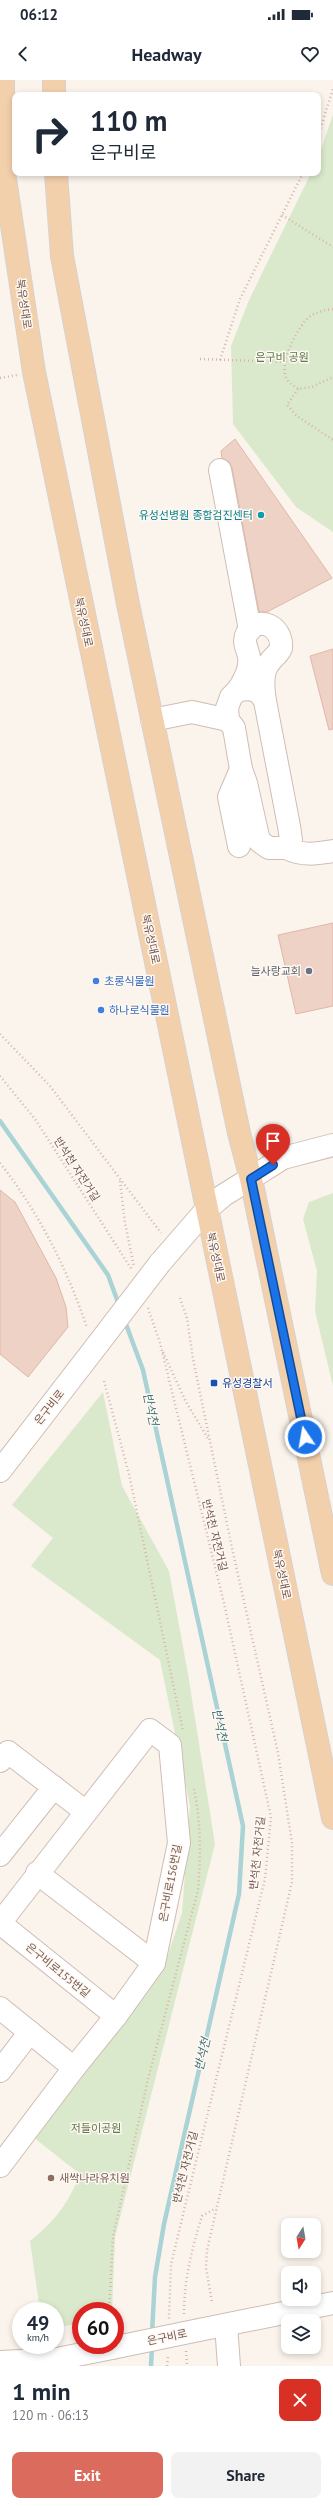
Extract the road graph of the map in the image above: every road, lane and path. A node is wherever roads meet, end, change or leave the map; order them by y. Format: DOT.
graph roads {
  1 [pos="3,80"];
  2 [pos="54,80"];
  3 [pos="333,89"];
  4 [pos="54,92"];
  5 [pos="321,127"];
  6 [pos="56,176"];
  7 [pos="302,176"];
  8 [pos="282,216"];
  9 [pos="333,248"];
  10 [pos="333,309"];
  11 [pos="200,359"];
  12 [pos="220,360"];
  13 [pos="285,362"];
  14 [pos="333,377"];
  15 [pos="298,389"];
  16 [pos="333,440"];
  17 [pos="220,470"];
  18 [pos="253,624"];
  19 [pos="235,693"];
  20 [pos="265,701"];
  21 [pos="192,712"];
  22 [pos="152,720"];
  23 [pos="228,720"];
  24 [pos="241,769"];
  25 [pos="288,844"];
  26 [pos="239,846"];
  27 [pos="333,851"];
  28 [pos="0,1034"];
  29 [pos="0,1076"];
  30 [pos="333,1145"];
  31 [pos="0,1163"];
  32 [pos="251,1179"];
  33 [pos="120,1180"];
  34 [pos="206,1210"];
  35 [pos="165,1256"];
  36 [pos="180,1298"];
  37 [pos="96,1347"];
  38 [pos="104,1381"];
  39 [pos="211,1444"];
  40 [pos="0,1471"];
  41 [pos="333,1574"];
  42 [pos="184,1737"];
  43 [pos="0,1761"];
  44 [pos="193,1783"];
  45 [pos="54,1787"];
  46 [pos="86,1812"];
  47 [pos="333,1818"];
  48 [pos="0,1855"];
  49 [pos="37,1873"];
  50 [pos="0,1923"];
  51 [pos="154,1963"];
  52 [pos="0,2008"];
  53 [pos="116,2016"];
  54 [pos="30,2032"];
  55 [pos="74,2068"];
  56 [pos="0,2071"];
  57 [pos="0,2166"];
  58 [pos="217,2208"];
  59 [pos="109,2302"];
  60 [pos="212,2302"];
  61 [pos="333,2303"];
  62 [pos="169,2321"];
  63 [pos="191,2325"];
  64 [pos="226,2325"];
  65 [pos="186,2348"];
  66 [pos="168,2351"];
  67 [pos="83,2361"];
  68 [pos="0,2362"];
  69 [pos="167,2366"];
  70 [pos="187,2366"];
  71 [pos="229,2366"];
  1 -- 34 [label="main road, 북유성대로"];
  2 -- 4 [label="main road"];
  3 -- 5 [label="path"];
  6 -- 22 [label="main road"];
  7 -- 8 [label="path"];
  8 -- 9 [label="path"];
  8 -- 12 [label="path"];
  10 -- 13 [label="path"];
  11 -- 12 [label="path"];
  12 -- 13 [label="path"];
  13 -- 15 [label="path"];
  14 -- 15 [label="path"];
  15 -- 16 [label="path"];
  17 -- 18 [label="street"];
  18 -- 19 [label="street"];
  18 -- 20 [label="street"];
  19 -- 20 [label="street"];
  19 -- 21 [label="street"];
  19 -- 23 [label="street"];
  20 -- 25 [label="street"];
  21 -- 22 [label="street"];
  21 -- 23 [label="street"];
  22 -- 32 [label="main road"];
  23 -- 24 [label="street"];
  24 -- 25 [label="street"];
  24 -- 26 [label="street"];
  25 -- 27 [label="street"];
  28 -- 33 [label="path"];
  29 -- 33 [label="path, 반석천 자전거길"];
  30 -- 32 [label="street"];
  31 -- 37 [label="path"];
  32 -- 34 [label="street, 은구비로"];
  32 -- 41 [label="main road"];
  33 -- 35 [label="path"];
  34 -- 35 [label="street, 은구비로"];
  34 -- 47 [label="main road, 북유성대로"];
  35 -- 37 [label="street, 은구비로, bridge"];
  36 -- 39 [label="path"];
  37 -- 40 [label="street, 은구비로"];
  38 -- 42 [label="path"];
  39 -- 58 [label="path"];
  39 -- 62 [label="path, 반석천 자전거길"];
  43 -- 45 [label="street"];
  44 -- 59 [label="path"];
  45 -- 46 [label="street"];
  45 -- 48 [label="street"];
  46 -- 49 [label="street, 은구비로156번길"];
  46 -- 51 [label="street, 은구비로156번길"];
  49 -- 50 [label="street, 은구비로156번길"];
  49 -- 51 [label="street"];
  50 -- 53 [label="street, 은구비로155번길"];
  51 -- 53 [label="street, 은구비로156번길"];
  52 -- 54 [label="street"];
  53 -- 55 [label="street, 은구비로156번길"];
  54 -- 55 [label="street"];
  54 -- 56 [label="street"];
  55 -- 57 [label="street, 은구비로156번길"];
  58 -- 60 [label="path"];
  58 -- 63 [label="path"];
  61 -- 64 [label="street, 은구비로"];
  63 -- 64 [label="street, 은구비로"];
  63 -- 67 [label="street, 은구비로, bridge"];
  64 -- 71 [label="street"];
  65 -- 70 [label="path"];
  66 -- 69 [label="path"];
  67 -- 68 [label="street, 은구비로"];
}
